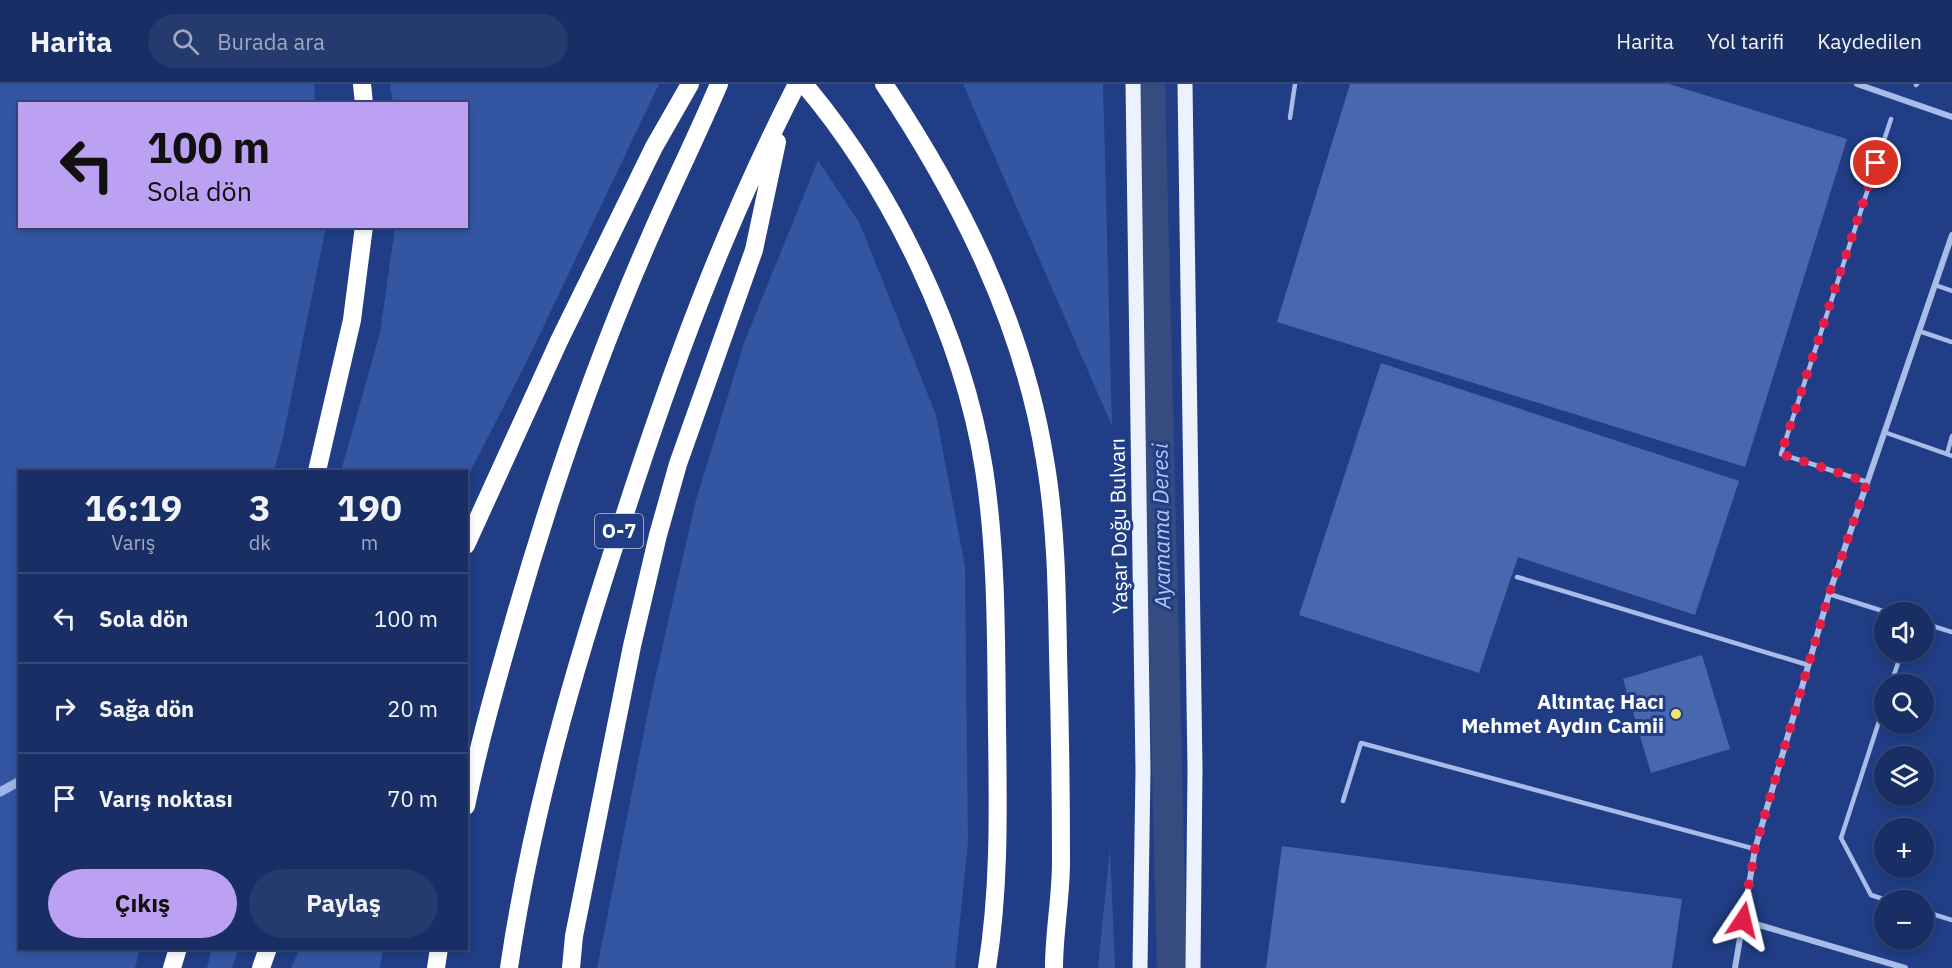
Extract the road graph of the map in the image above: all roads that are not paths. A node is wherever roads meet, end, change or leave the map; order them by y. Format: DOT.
graph roads {
  1 [pos="362,84"];
  2 [pos="690,84"];
  3 [pos="719,84"];
  4 [pos="797,84"];
  5 [pos="804,84"];
  6 [pos="1133,84"];
  7 [pos="1185,84"];
  8 [pos="1295,84"];
  9 [pos="1857,84"];
  10 [pos="885,85"];
  11 [pos="364,102"];
  12 [pos="783,111"];
  13 [pos="1952,117"];
  14 [pos="1290,118"];
  15 [pos="1891,119"];
  16 [pos="364,228"];
  17 [pos="1952,234"];
  18 [pos="1935,285"];
  19 [pos="1952,291"];
  20 [pos="1919,331"];
  21 [pos="1952,342"];
  22 [pos="1884,432"];
  23 [pos="1952,436"];
  24 [pos="1949,455"];
  25 [pos="317,470"];
  26 [pos="1867,482"];
  27 [pos="468,541"];
  28 [pos="1517,578"];
  29 [pos="1829,594"];
  30 [pos="1874,608"];
  31 [pos="1934,626"];
  32 [pos="1952,632"];
  33 [pos="1808,665"];
  34 [pos="1875,734"];
  35 [pos="468,798"];
  36 [pos="1343,801"];
  37 [pos="1755,849"];
  38 [pos="1874,896"];
  39 [pos="1934,914"];
  40 [pos="1743,920"];
  41 [pos="1952,920"];
  42 [pos="1054,944"];
  43 [pos="177,950"];
  44 [pos="267,950"];
  45 [pos="440,950"];
  46 [pos="172,968"];
  47 [pos="261,968"];
  48 [pos="436,968"];
  49 [pos="509,968"];
  50 [pos="571,968"];
  51 [pos="987,968"];
  52 [pos="1045,968"];
  53 [pos="1054,968"];
  54 [pos="1140,968"];
  55 [pos="1193,968"];
  56 [pos="1735,968"];
  57 [pos="1905,968"];
  1 -- 11 [label="highway"];
  2 -- 27 [label="highway"];
  3 -- 35 [label="highway"];
  4 -- 12 [label="highway, O-7"];
  5 -- 51 [label="highway"];
  6 -- 54 [label="main road, Yaşar Doğu Bulvarı"];
  7 -- 55 [label="main road"];
  8 -- 14 [label="lane"];
  9 -- 13 [label="street"];
  10 -- 42 [label="highway"];
  12 -- 49 [label="highway, O-7"];
  12 -- 50 [label="highway"];
  15 -- 26 [label="lane"];
  16 -- 25 [label="highway"];
  17 -- 18 [label="street"];
  18 -- 19 [label="lane"];
  18 -- 20 [label="street"];
  20 -- 21 [label="lane"];
  20 -- 22 [label="street"];
  22 -- 24 [label="lane"];
  22 -- 26 [label="street"];
  23 -- 24 [label="lane"];
  26 -- 29 [label="street"];
  28 -- 33 [label="lane"];
  29 -- 30 [label="lane"];
  29 -- 33 [label="street"];
  31 -- 32 [label="lane"];
  33 -- 37 [label="street"];
  34 -- 38 [label="lane"];
  36 -- 37 [label="lane"];
  37 -- 40 [label="street"];
  39 -- 41 [label="lane"];
  40 -- 56 [label="street"];
  40 -- 57 [label="street"];
  42 -- 52 [label="highway"];
  42 -- 53 [label="highway"];
  43 -- 46 [label="highway"];
  44 -- 47 [label="highway"];
  45 -- 48 [label="highway"];
}
